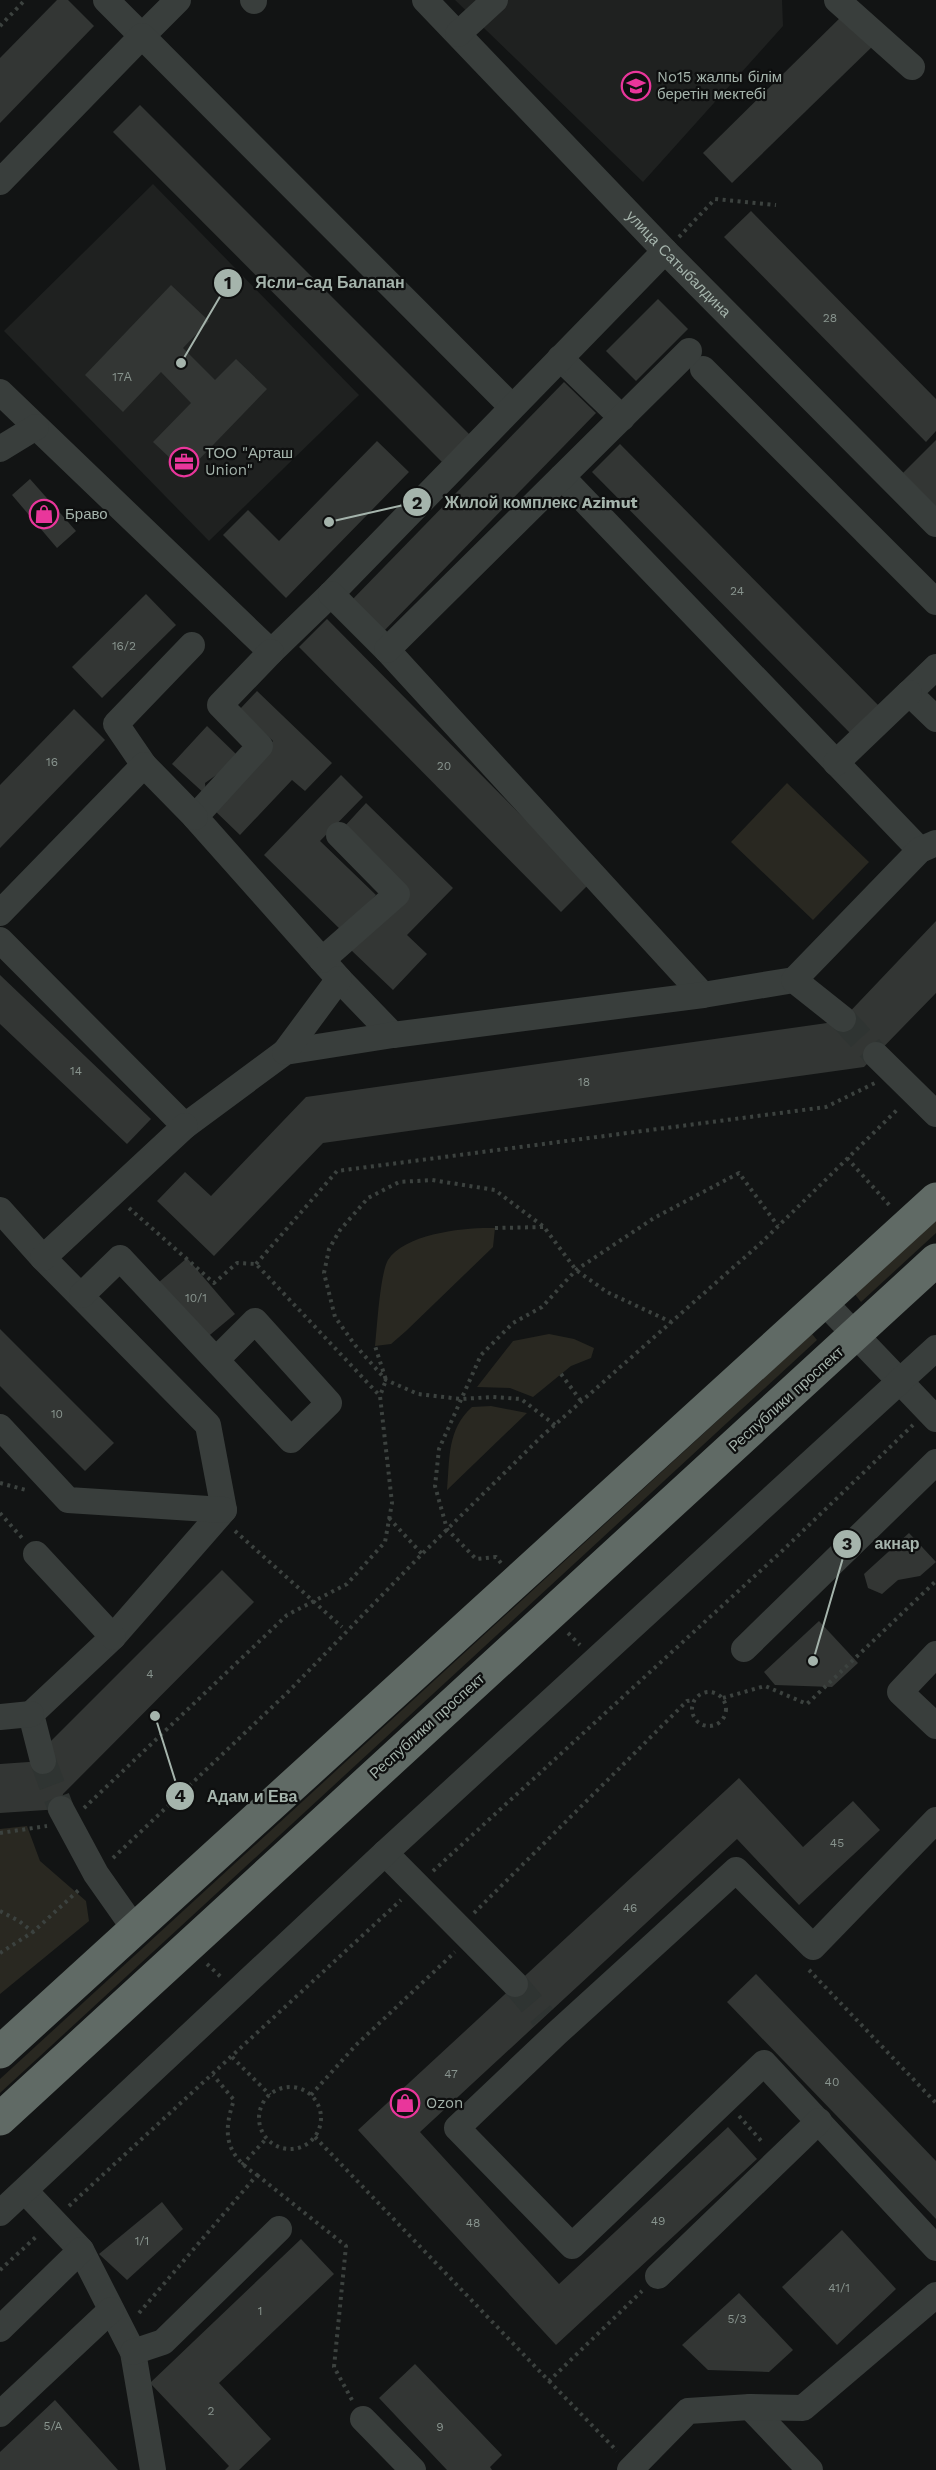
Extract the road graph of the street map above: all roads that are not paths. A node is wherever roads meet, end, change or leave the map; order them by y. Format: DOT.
graph roads {
  1 [pos="106,0"];
  2 [pos="178,0"];
  3 [pos="425,0"];
  4 [pos="837,0"];
  5 [pos="492,1"];
  6 [pos="458,34"];
  7 [pos="142,36"];
  8 [pos="912,68"];
  9 [pos="0,182"];
  10 [pos="665,251"];
  11 [pos="560,358"];
  12 [pos="0,392"];
  13 [pos="512,407"];
  14 [pos="622,418"];
  15 [pos="36,427"];
  16 [pos="0,448"];
  17 [pos="562,477"];
  18 [pos="936,524"];
  19 [pos="331,594"];
  20 [pos="936,602"];
  21 [pos="192,645"];
  22 [pos="387,650"];
  23 [pos="271,652"];
  24 [pos="936,667"];
  25 [pos="909,693"];
  26 [pos="936,719"];
  27 [pos="836,763"];
  28 [pos="144,765"];
  29 [pos="195,817"];
  30 [pos="339,835"];
  31 [pos="928,847"];
  32 [pos="0,913"];
  33 [pos="0,940"];
  34 [pos="322,960"];
  35 [pos="339,979"];
  36 [pos="794,980"];
  37 [pos="703,995"];
  38 [pos="843,1019"];
  39 [pos="393,1035"];
  40 [pos="285,1052"];
  41 [pos="876,1055"];
  42 [pos="936,1114"];
  43 [pos="185,1126"];
  44 [pos="936,1199"];
  45 [pos="0,1210"];
  46 [pos="43,1258"];
  47 [pos="936,1260"];
  48 [pos="82,1295"];
  49 [pos="823,1301"];
  50 [pos="855,1335"];
  51 [pos="936,1348"];
  52 [pos="216,1360"];
  53 [pos="901,1381"];
  54 [pos="932,1415"];
  55 [pos="0,1427"];
  56 [pos="936,1462"];
  57 [pos="221,1513"];
  58 [pos="36,1554"];
  59 [pos="113,1637"];
  60 [pos="744,1649"];
  61 [pos="936,1654"];
  62 [pos="31,1714"];
  63 [pos="0,1717"];
  64 [pos="936,1726"];
  65 [pos="43,1761"];
  66 [pos="65,1816"];
  67 [pos="936,1820"];
  68 [pos="385,1852"];
  69 [pos="134,1928"];
  70 [pos="515,1984"];
  71 [pos="0,2052"];
  72 [pos="0,2119"];
  73 [pos="819,2121"];
  74 [pos="25,2191"];
  75 [pos="0,2213"];
  76 [pos="279,2229"];
  77 [pos="936,2248"];
  78 [pos="81,2250"];
  79 [pos="658,2276"];
  80 [pos="936,2295"];
  81 [pos="0,2329"];
  82 [pos="122,2331"];
  83 [pos="750,2407"];
  84 [pos="0,2414"];
  85 [pos="363,2419"];
  86 [pos="631,2468"];
  87 [pos="153,2470"];
  88 [pos="412,2470"];
  89 [pos="810,2470"];
  1 -- 7 [label="street"];
  2 -- 7 [label="street"];
  3 -- 6 [label="street, улица Сатыбалдина"];
  4 -- 8 [label="street"];
  5 -- 6 [label="street"];
  6 -- 10 [label="street, улица Сатыбалдина"];
  7 -- 9 [label="street"];
  7 -- 13 [label="street"];
  10 -- 11 [label="street"];
  10 -- 18 [label="street, улица Сатыбалдина"];
  11 -- 13 [label="street"];
  11 -- 14 [label="street"];
  12 -- 15 [label="street"];
  13 -- 19 [label="street"];
  14 -- 17 [label="street"];
  14 -- 20 [label="street"];
  15 -- 16 [label="street"];
  15 -- 23 [label="street"];
  17 -- 22 [label="street"];
  17 -- 27 [label="street"];
  19 -- 22 [label="street"];
  19 -- 23 [label="street"];
  21 -- 28 [label="street"];
  22 -- 37 [label="street"];
  23 -- 29 [label="street"];
  24 -- 25 [label="street"];
  25 -- 26 [label="street"];
  25 -- 27 [label="street"];
  27 -- 31 [label="street"];
  28 -- 29 [label="street"];
  28 -- 32 [label="street"];
  29 -- 34 [label="street"];
  30 -- 34 [label="street"];
  31 -- 36 [label="street"];
  33 -- 43 [label="street"];
  34 -- 35 [label="street"];
  35 -- 39 [label="street"];
  35 -- 40 [label="street"];
  36 -- 37 [label="street"];
  36 -- 38 [label="street"];
  37 -- 39 [label="street"];
  39 -- 40 [label="street"];
  40 -- 43 [label="street"];
  41 -- 42 [label="street"];
  43 -- 46 [label="street"];
  44 -- 49 [label="highway"];
  45 -- 46 [label="street"];
  46 -- 48 [label="street"];
  47 -- 50 [label="highway, Республики проспект"];
  48 -- 52 [label="street"];
  48 -- 57 [label="street"];
  49 -- 50 [label="street, Республики проспект"];
  49 -- 69 [label="highway"];
  50 -- 53 [label="street"];
  50 -- 72 [label="highway, Республики проспект"];
  51 -- 53 [label="street"];
  52 -- 52 [label="street"];
  53 -- 54 [label="street"];
  53 -- 68 [label="street"];
  55 -- 57 [label="street"];
  56 -- 60 [label="street"];
  57 -- 59 [label="street"];
  58 -- 59 [label="street"];
  59 -- 62 [label="street"];
  61 -- 64 [label="street"];
  62 -- 63 [label="street"];
  62 -- 65 [label="street"];
  66 -- 69 [label="street"];
  67 -- 73 [label="street"];
  68 -- 70 [label="street"];
  68 -- 74 [label="street"];
  69 -- 71 [label="highway"];
  73 -- 77 [label="street"];
  73 -- 79 [label="street"];
  74 -- 75 [label="street"];
  74 -- 78 [label="street"];
  76 -- 82 [label="street"];
  78 -- 81 [label="street"];
  78 -- 82 [label="street"];
  80 -- 83 [label="street"];
  82 -- 84 [label="street"];
  82 -- 87 [label="street"];
  83 -- 86 [label="street"];
  83 -- 89 [label="street"];
  85 -- 88 [label="street"];
}
